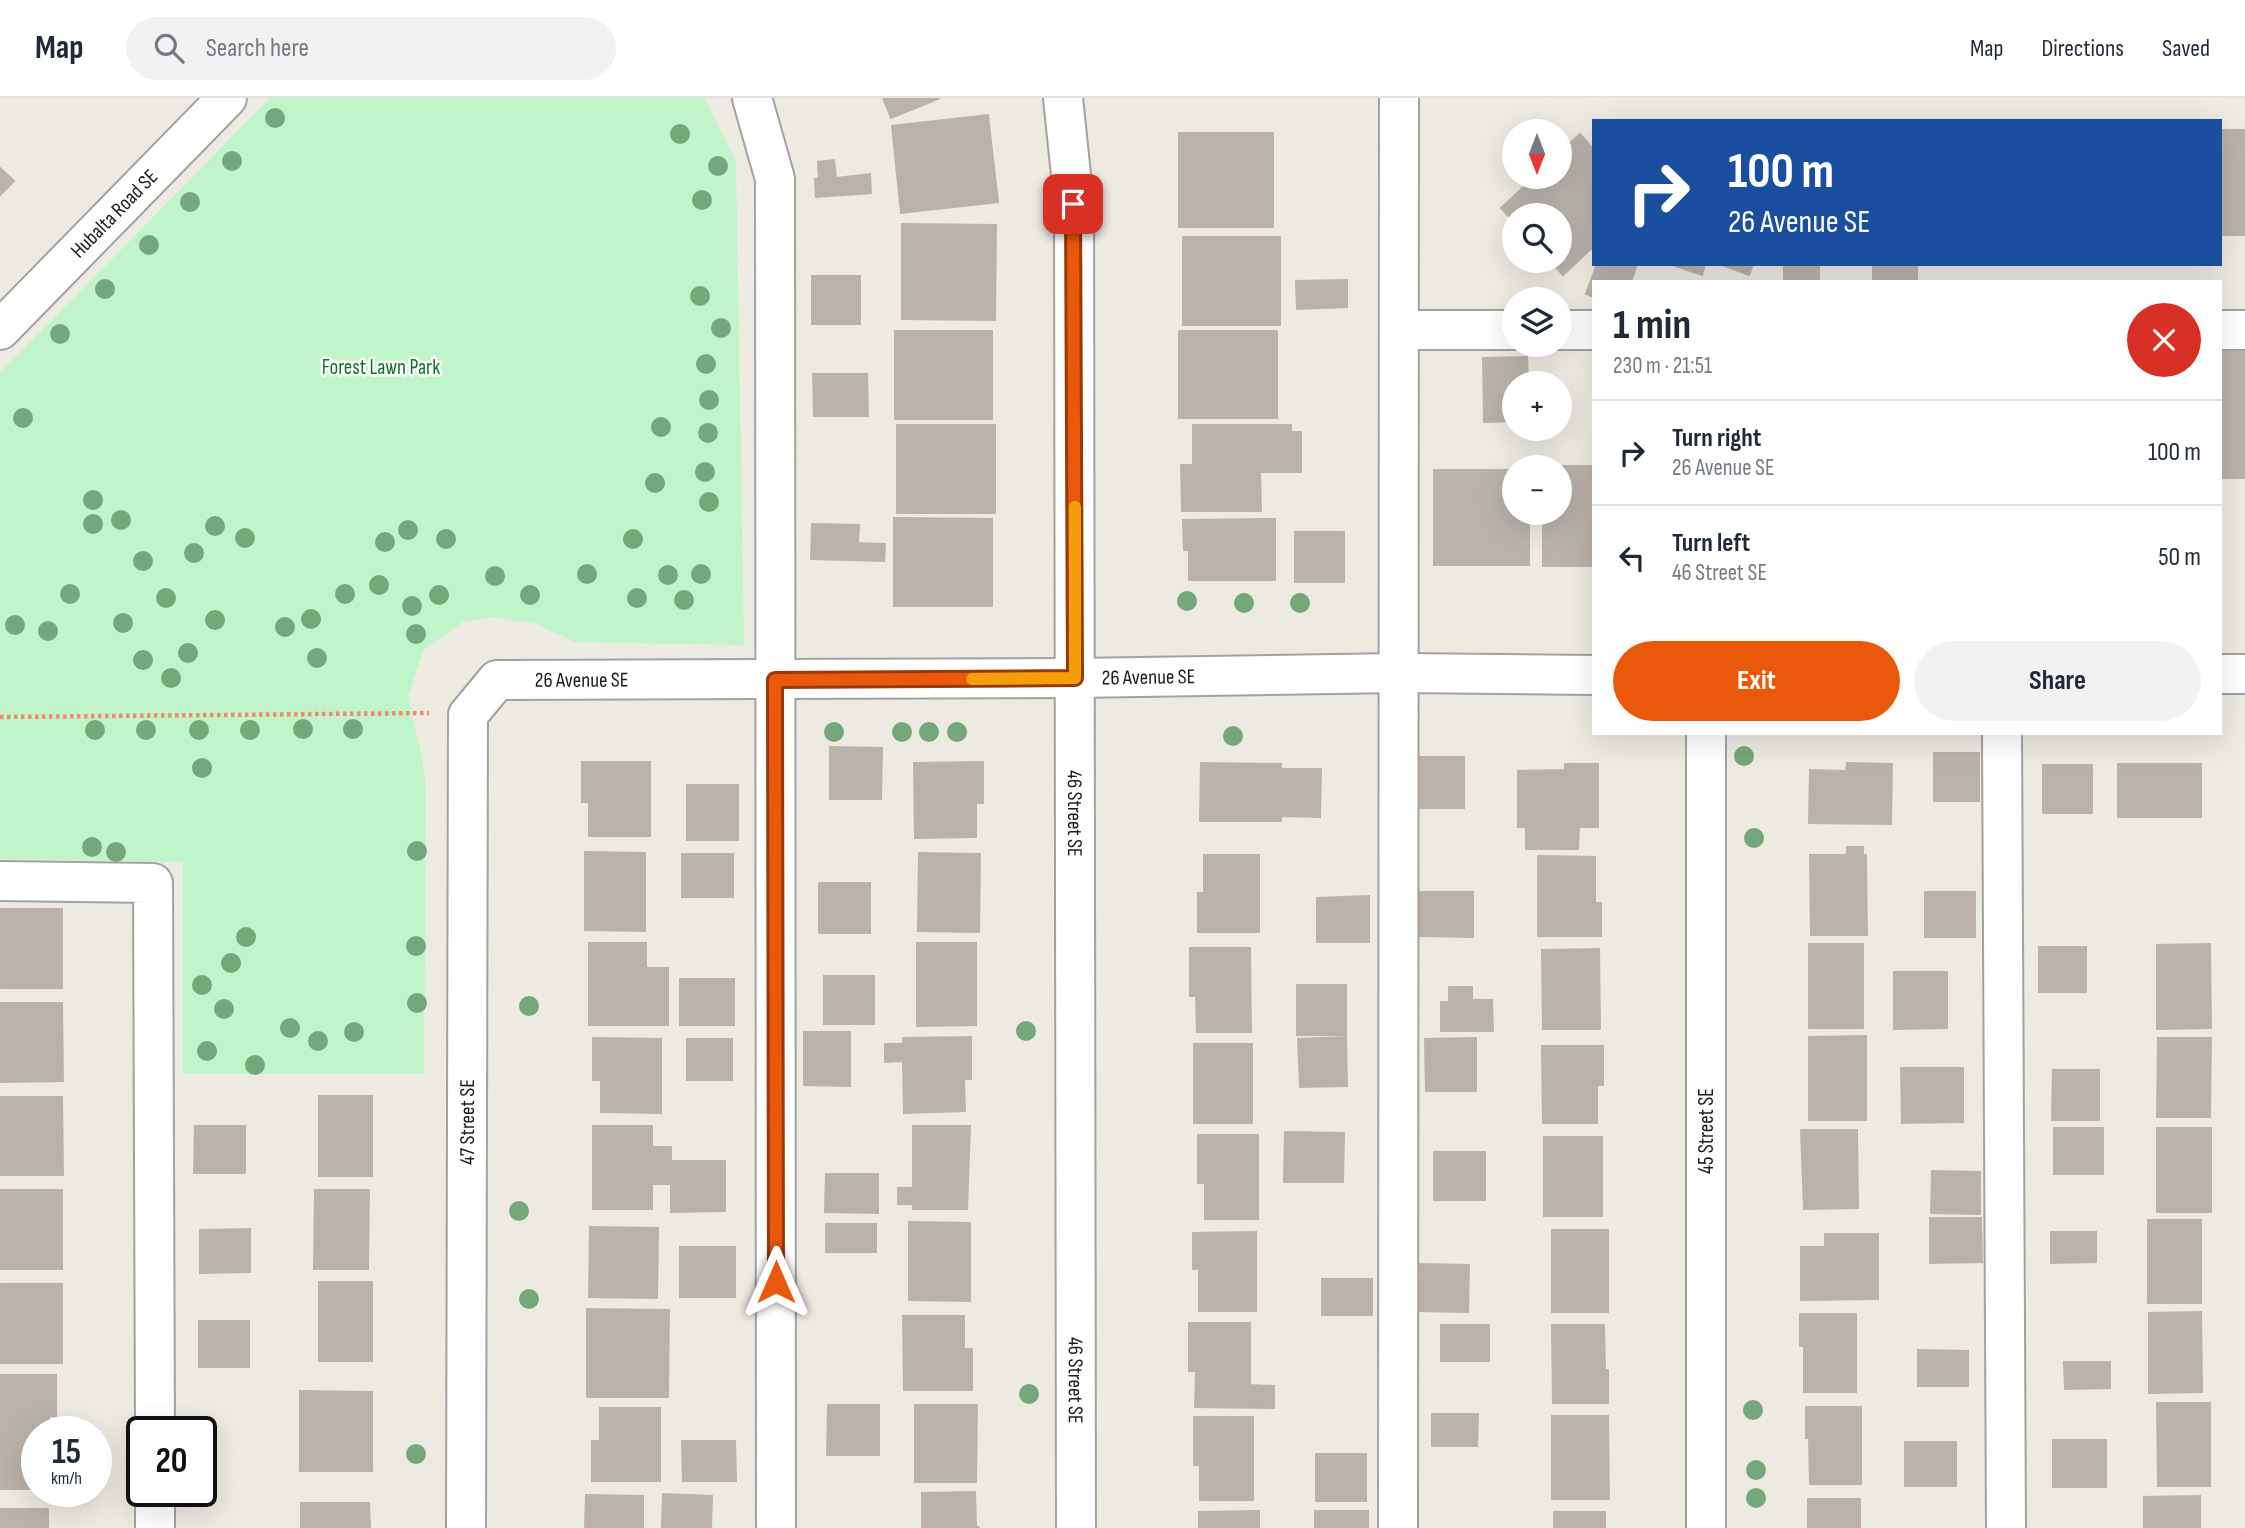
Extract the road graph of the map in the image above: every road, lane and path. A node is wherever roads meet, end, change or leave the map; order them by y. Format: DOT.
graph roads {
  1 [pos="228,98"];
  2 [pos="752,98"];
  3 [pos="1063,98"];
  4 [pos="1399,98"];
  5 [pos="0,330"];
  6 [pos="1399,330"];
  7 [pos="1502,330"];
  8 [pos="1572,330"];
  9 [pos="1592,330"];
  10 [pos="2222,330"];
  11 [pos="2245,330"];
  12 [pos="1399,673"];
  13 [pos="2222,674"];
  14 [pos="2245,674"];
  15 [pos="1592,675"];
  16 [pos="1075,678"];
  17 [pos="775,680"];
  18 [pos="468,715"];
  19 [pos="0,718"];
  20 [pos="1706,735"];
  21 [pos="2002,735"];
  22 [pos="0,881"];
  23 [pos="155,1416"];
  24 [pos="155,1507"];
  25 [pos="155,1528"];
  26 [pos="466,1528"];
  27 [pos="776,1528"];
  28 [pos="1076,1528"];
  29 [pos="1398,1528"];
  30 [pos="1706,1528"];
  31 [pos="2006,1528"];
  1 -- 5 [label="street, Hubalta Road SE"];
  2 -- 17 [label="street"];
  3 -- 16 [label="street, 46 Street SE"];
  4 -- 6 [label="street"];
  6 -- 7 [label="street"];
  6 -- 12 [label="street"];
  8 -- 9 [label="street"];
  10 -- 11 [label="street"];
  12 -- 15 [label="street, 26 Avenue SE"];
  12 -- 16 [label="street, 26 Avenue SE"];
  12 -- 29 [label="street"];
  13 -- 14 [label="street"];
  16 -- 17 [label="street, 26 Avenue SE"];
  16 -- 28 [label="street, 46 Street SE"];
  17 -- 18 [label="street, 26 Avenue SE"];
  17 -- 27 [label="street"];
  18 -- 19 [label="path"];
  18 -- 26 [label="street, 47 Street SE"];
  20 -- 30 [label="street, 45 Street SE"];
  21 -- 31 [label="street"];
  22 -- 23 [label="street"];
  24 -- 25 [label="street"];
}
